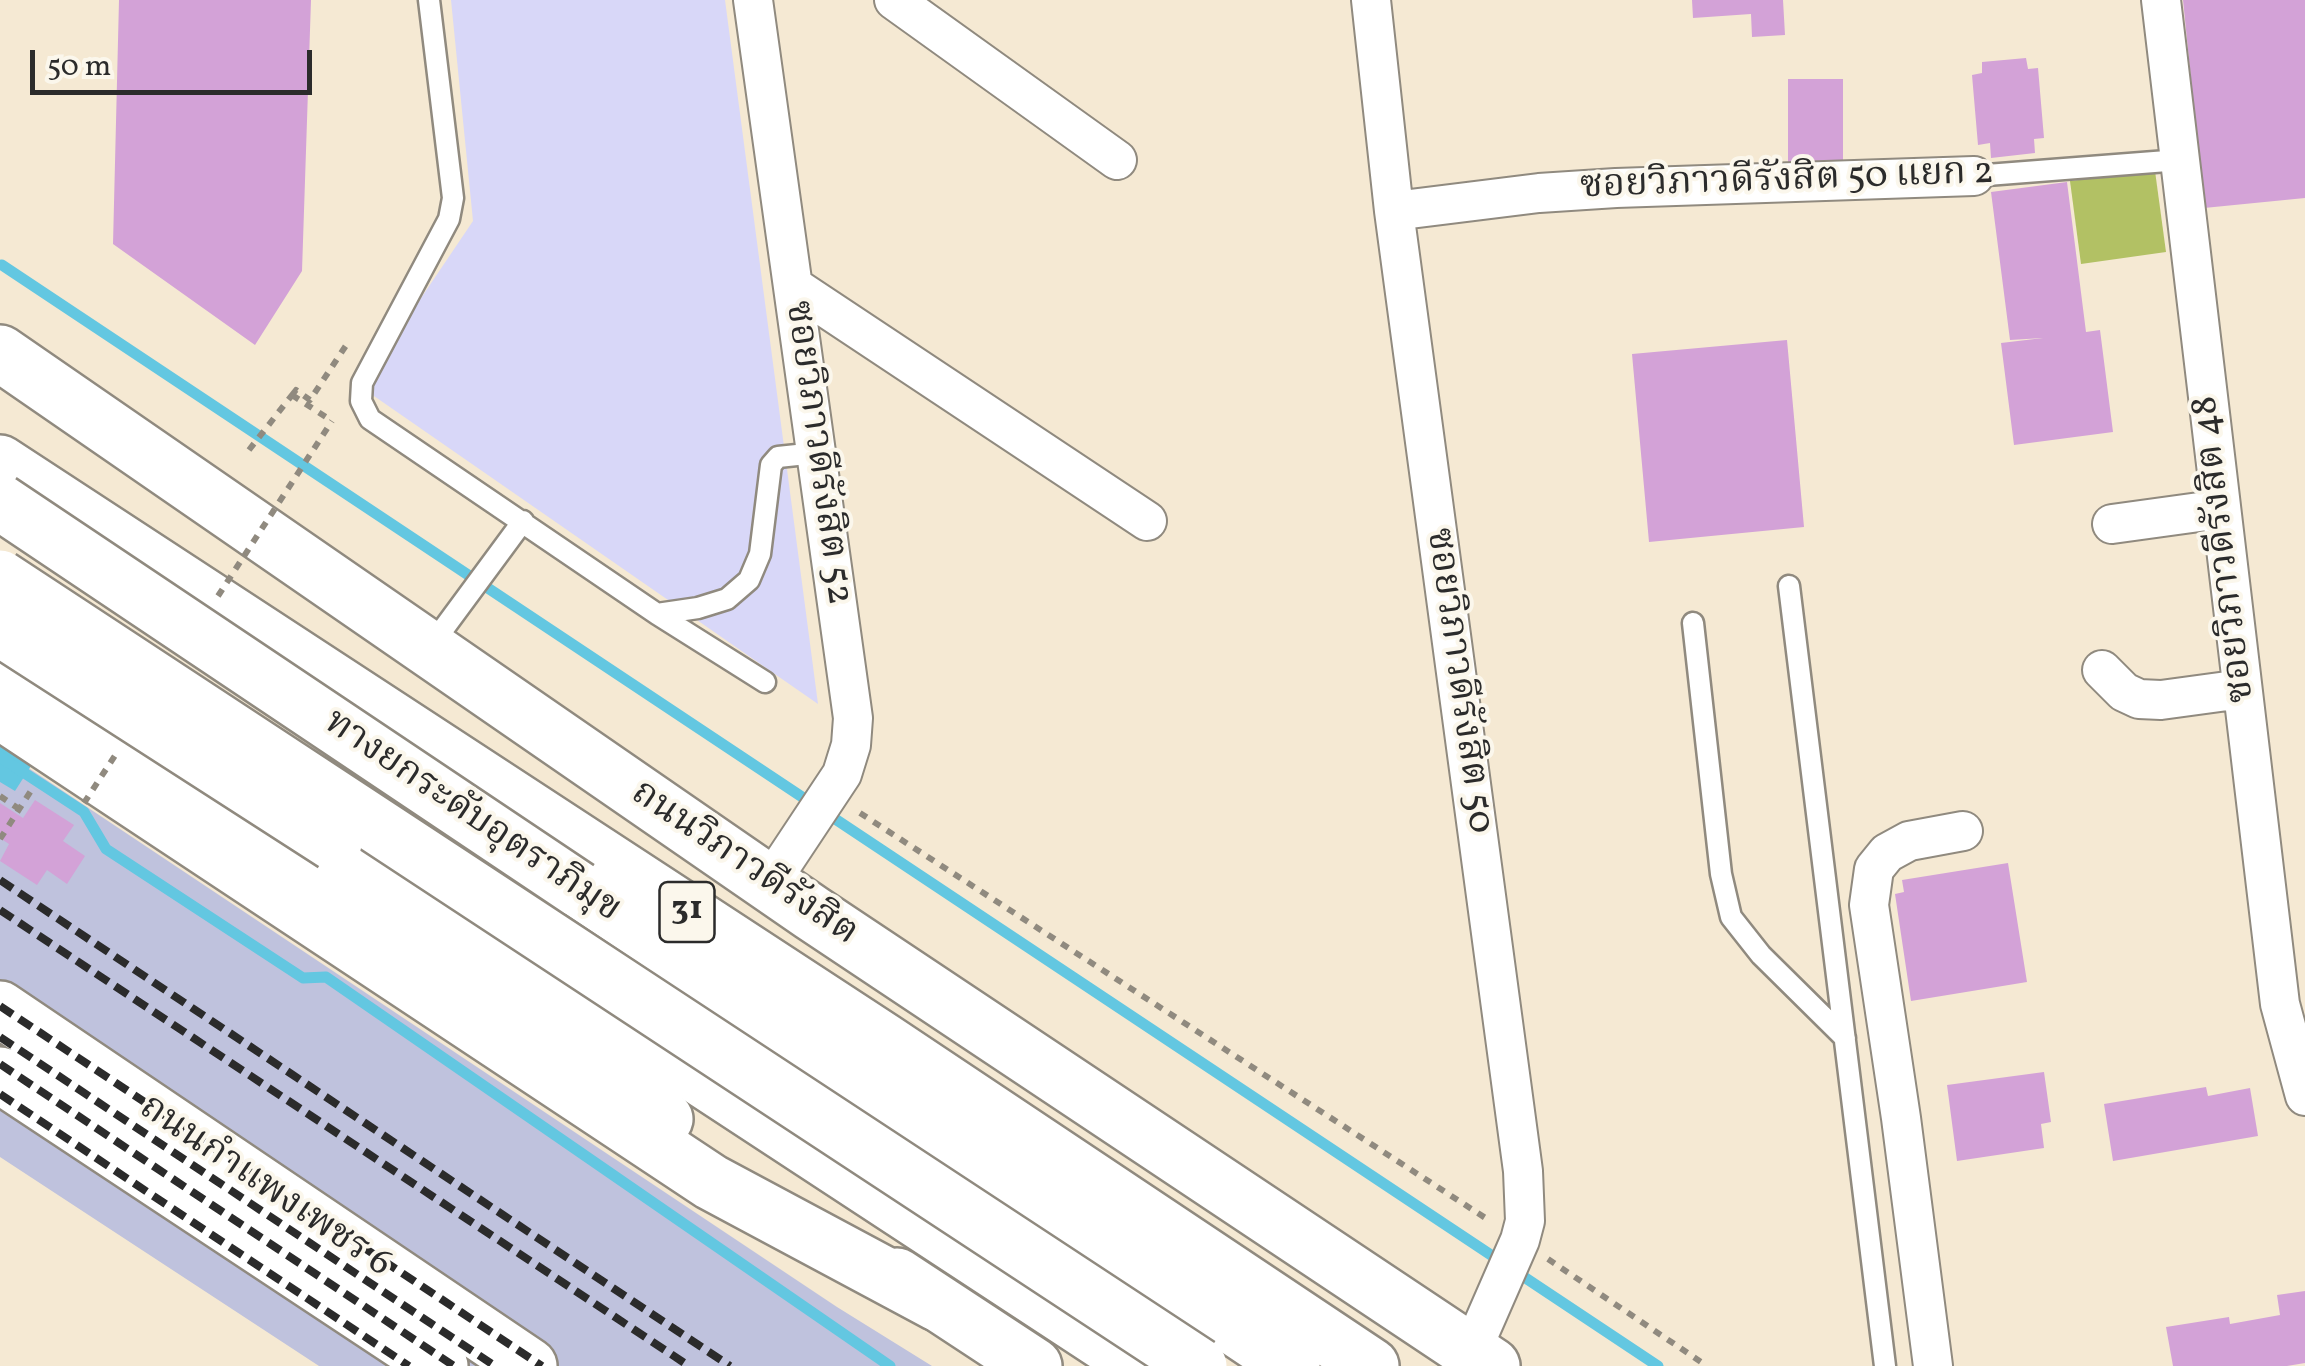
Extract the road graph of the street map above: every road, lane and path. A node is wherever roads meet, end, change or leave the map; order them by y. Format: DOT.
graph roads {
  1 [pos="429,0"];
  2 [pos="753,0"];
  3 [pos="894,0"];
  4 [pos="1371,0"];
  5 [pos="2160,0"];
  6 [pos="1117,160"];
  7 [pos="2180,160"];
  8 [pos="1974,176"];
  9 [pos="1394,210"];
  10 [pos="793,286"];
  11 [pos="354,332"];
  12 [pos="0,353"];
  13 [pos="292,395"];
  14 [pos="332,421"];
  15 [pos="250,450"];
  16 [pos="816,453"];
  17 [pos="0,463"];
  18 [pos="0,502"];
  19 [pos="2221,509"];
  20 [pos="523,521"];
  21 [pos="1147,521"];
  22 [pos="2112,524"];
  23 [pos="0,578"];
  24 [pos="1789,586"];
  25 [pos="0,610"];
  26 [pos="657,614"];
  27 [pos="1693,623"];
  28 [pos="0,628"];
  29 [pos="429,649"];
  30 [pos="0,670"];
  31 [pos="2102,670"];
  32 [pos="766,682"];
  33 [pos="2242,689"];
  34 [pos="0,710"];
  35 [pos="42,774"];
  36 [pos="0,796"];
  37 [pos="819,808"];
  38 [pos="19,809"];
  39 [pos="1963,832"];
  40 [pos="0,838"];
  41 [pos="770,884"];
  42 [pos="0,1010"];
  43 [pos="1844,1038"];
  44 [pos="0,1075"];
  45 [pos="2305,1096"];
  46 [pos="1520,1240"];
  47 [pos="937,1303"];
  48 [pos="1481,1359"];
  49 [pos="440,1366"];
  50 [pos="529,1366"];
  51 [pos="1034,1366"];
  52 [pos="1140,1366"];
  53 [pos="1178,1366"];
  54 [pos="1199,1366"];
  55 [pos="1292,1366"];
  56 [pos="1370,1366"];
  57 [pos="1707,1366"];
  58 [pos="1885,1366"];
  59 [pos="1933,1366"];
  1 -- 20 [label="lane"];
  2 -- 10 [label="street, ซอยวิภาวดีรังสิต 52"];
  3 -- 6 [label="street"];
  4 -- 9 [label="street, ซอยวิภาวดีรังสิต 50"];
  5 -- 7 [label="street, ซอยวิภาวดีรังสิต 48"];
  7 -- 8 [label="lane, ซอยวิภาวดีรังสิต 50 แยก 2"];
  7 -- 19 [label="street, ซอยวิภาวดีรังสิต 48"];
  8 -- 9 [label="street, ซอยวิภาวดีรังสิต 50 แยก 2"];
  9 -- 46 [label="street, ซอยวิภาวดีรังสิต 50"];
  10 -- 16 [label="street, ซอยวิภาวดีรังสิต 52"];
  10 -- 21 [label="street"];
  11 -- 13 [label="path"];
  12 -- 29 [label="main road, ถนนวิภาวดีรังสิต / 31"];
  13 -- 14 [label="path"];
  13 -- 15 [label="path"];
  16 -- 26 [label="lane"];
  16 -- 37 [label="street, ซอยวิภาวดีรังสิต 52"];
  17 -- 56 [label="main road, ถนนวิภาวดีรังสิต / 31"];
  18 -- 55 [label="main road, ทางยกระดับอุตราภิมุข / 31, bridge"];
  19 -- 22 [label="street"];
  19 -- 33 [label="street, ซอยวิภาวดีรังสิต 48"];
  20 -- 26 [label="lane"];
  20 -- 29 [label="lane"];
  23 -- 54 [label="main road, ทางยกระดับอุตราภิมุข, bridge"];
  24 -- 43 [label="lane"];
  25 -- 52 [label="main road"];
  26 -- 32 [label="lane"];
  27 -- 43 [label="lane"];
  28 -- 53 [label="main road, bridge"];
  29 -- 41 [label="main road, ถนนวิภาวดีรังสิต / 31"];
  30 -- 47 [label="main road"];
  31 -- 33 [label="street"];
  33 -- 45 [label="street, ซอยวิภาวดีรังสิต 48"];
  34 -- 47 [label="main road"];
  35 -- 38 [label="path"];
  36 -- 38 [label="path"];
  37 -- 41 [label="street, ซอยวิภาวดีรังสิต 52"];
  37 -- 46 [label="path"];
  38 -- 40 [label="path"];
  39 -- 59 [label="street"];
  41 -- 48 [label="main road, ถนนวิภาวดีรังสิต / 31"];
  42 -- 50 [label="main road, ถนนกำแพงเพชร 6"];
  43 -- 58 [label="lane"];
  44 -- 49 [label="main road, ถนนกำแพงเพชร 6"];
  46 -- 48 [label="street, ซอยวิภาวดีรังสิต 50"];
  46 -- 57 [label="path"];
  47 -- 51 [label="main road"];
}
